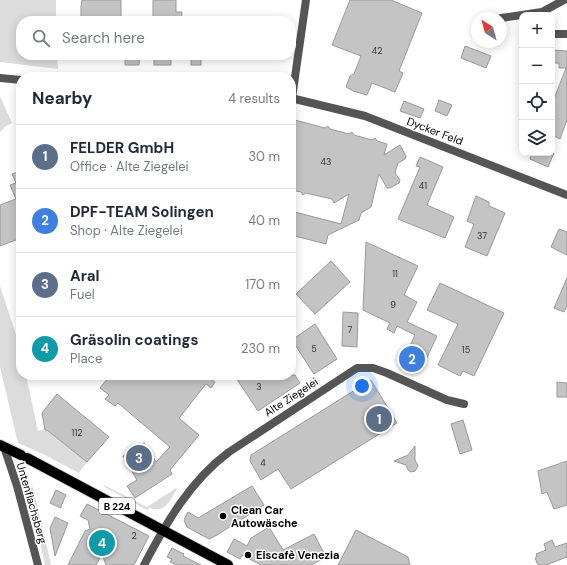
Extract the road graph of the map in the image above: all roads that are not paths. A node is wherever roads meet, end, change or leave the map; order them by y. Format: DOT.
graph roads {
  1 [pos="306,0"];
  2 [pos="564,0"];
  3 [pos="507,17"];
  4 [pos="555,34"];
  5 [pos="567,34"];
  6 [pos="295,72"];
  7 [pos="0,78"];
  8 [pos="16,80"];
  9 [pos="296,99"];
  10 [pos="567,195"];
  11 [pos="464,404"];
  12 [pos="2,446"];
  13 [pos="162,530"];
  14 [pos="38,565"];
  15 [pos="144,565"];
  16 [pos="228,565"];
  1 -- 6 [label="street"];
  2 -- 3 [label="street"];
  4 -- 5 [label="street"];
  7 -- 8 [label="street"];
  9 -- 10 [label="street, Dycker Feld"];
  11 -- 13 [label="street, Alte Ziegelei"];
  12 -- 13 [label="main road, B 224"];
  12 -- 14 [label="street, Untenflachsberg"];
  13 -- 15 [label="street, Alte Ziegelei"];
  13 -- 16 [label="main road, B 224"];
}
